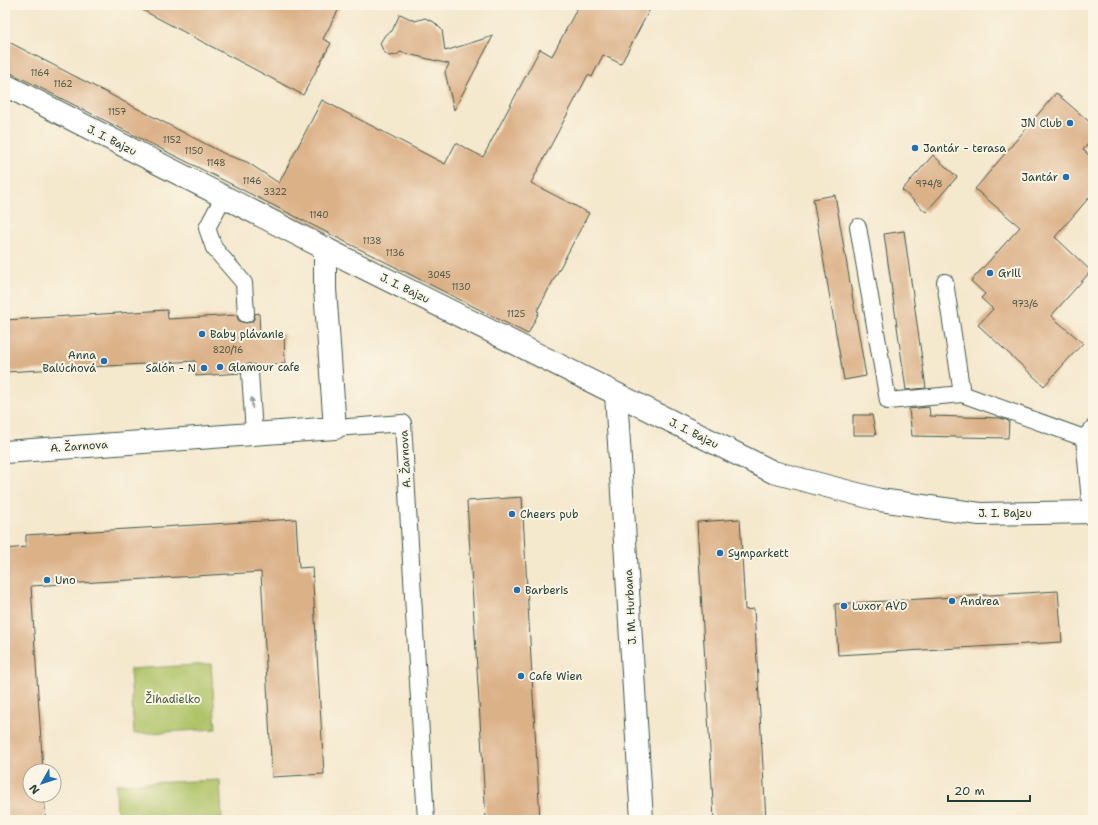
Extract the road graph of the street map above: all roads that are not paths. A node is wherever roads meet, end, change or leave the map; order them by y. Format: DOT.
graph roads {
  1 [pos="5,85"];
  2 [pos="224,196"];
  3 [pos="858,227"];
  4 [pos="325,248"];
  5 [pos="945,282"];
  6 [pos="246,314"];
  7 [pos="250,372"];
  8 [pos="616,394"];
  9 [pos="962,394"];
  10 [pos="335,428"];
  11 [pos="254,433"];
  12 [pos="1088,433"];
  13 [pos="5,452"];
  14 [pos="1092,512"];
  15 [pos="426,820"];
  16 [pos="642,820"];
  1 -- 2 [label="street, J. I. Bajzu"];
  2 -- 4 [label="street, J. I. Bajzu"];
  2 -- 6 [label="lane"];
  3 -- 9 [label="lane"];
  4 -- 8 [label="street, J. I. Bajzu"];
  4 -- 10 [label="street"];
  5 -- 9 [label="lane"];
  11 -- 7 [label="lane, one-way"];
  8 -- 14 [label="street, J. I. Bajzu"];
  8 -- 16 [label="street, J. M. Hurbana"];
  9 -- 12 [label="lane"];
  10 -- 11 [label="street, A. Žarnova"];
  10 -- 15 [label="lane, A. Žarnova"];
  11 -- 13 [label="street, A. Žarnova"];
  12 -- 14 [label="lane"];
}
